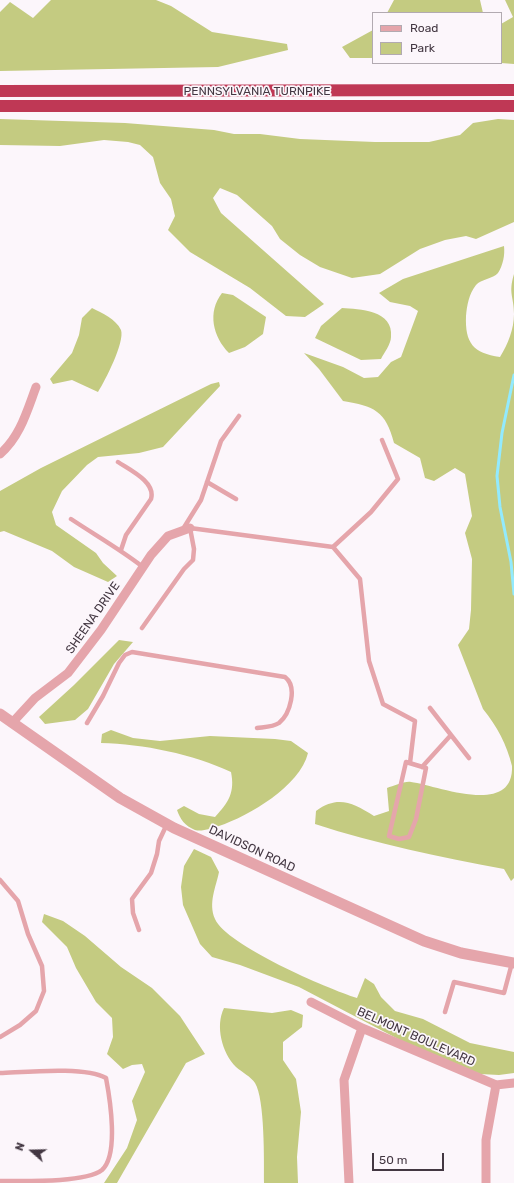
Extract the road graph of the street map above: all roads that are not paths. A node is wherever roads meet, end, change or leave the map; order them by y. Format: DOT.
graph roads {
  1 [pos="514,90"];
  2 [pos="0,91"];
  3 [pos="0,106"];
  4 [pos="514,106"];
  5 [pos="36,387"];
  6 [pos="239,416"];
  7 [pos="382,440"];
  8 [pos="0,454"];
  9 [pos="118,462"];
  10 [pos="206,482"];
  11 [pos="236,499"];
  12 [pos="70,519"];
  13 [pos="186,529"];
  14 [pos="333,547"];
  15 [pos="121,550"];
  16 [pos="143,567"];
  17 [pos="142,628"];
  18 [pos="430,708"];
  19 [pos="0,714"];
  20 [pos="12,723"];
  21 [pos="87,723"];
  22 [pos="257,728"];
  23 [pos="451,735"];
  24 [pos="469,758"];
  25 [pos="410,763"];
  26 [pos="422,767"];
  27 [pos="167,824"];
  28 [pos="0,880"];
  29 [pos="139,930"];
  30 [pos="513,963"];
  31 [pos="311,1002"];
  32 [pos="445,1012"];
  33 [pos="362,1028"];
  34 [pos="0,1037"];
  35 [pos="0,1072"];
  36 [pos="514,1083"];
  37 [pos="496,1085"];
  38 [pos="0,1181"];
  39 [pos="348,1183"];
  40 [pos="486,1183"];
  1 -- 2 [label="highway, PENNSYLVANIA TURNPIKE"];
  3 -- 4 [label="highway, PENNSYLVANIA TURNPIKE"];
  5 -- 8 [label="street"];
  6 -- 10 [label="lane"];
  7 -- 14 [label="lane"];
  9 -- 15 [label="lane"];
  10 -- 11 [label="lane"];
  10 -- 13 [label="lane"];
  12 -- 15 [label="lane"];
  13 -- 14 [label="lane"];
  13 -- 16 [label="street, SHEENA DRIVE"];
  13 -- 17 [label="lane"];
  14 -- 25 [label="lane"];
  15 -- 16 [label="lane"];
  16 -- 20 [label="street, SHEENA DRIVE"];
  18 -- 23 [label="lane"];
  19 -- 20 [label="street, DAVIDSON ROAD"];
  20 -- 27 [label="street, DAVIDSON ROAD"];
  21 -- 22 [label="lane"];
  23 -- 24 [label="lane"];
  23 -- 26 [label="lane"];
  25 -- 26 [label="lane"];
  25 -- 26 [label="lane"];
  27 -- 29 [label="lane"];
  27 -- 30 [label="street, DAVIDSON ROAD"];
  28 -- 34 [label="lane"];
  30 -- 32 [label="lane"];
  31 -- 33 [label="street, BELMONT BOULEVARD"];
  33 -- 37 [label="street, BELMONT BOULEVARD"];
  33 -- 39 [label="street"];
  35 -- 38 [label="lane"];
  36 -- 37 [label="street, BELMONT BOULEVARD"];
  37 -- 40 [label="street"];
}
